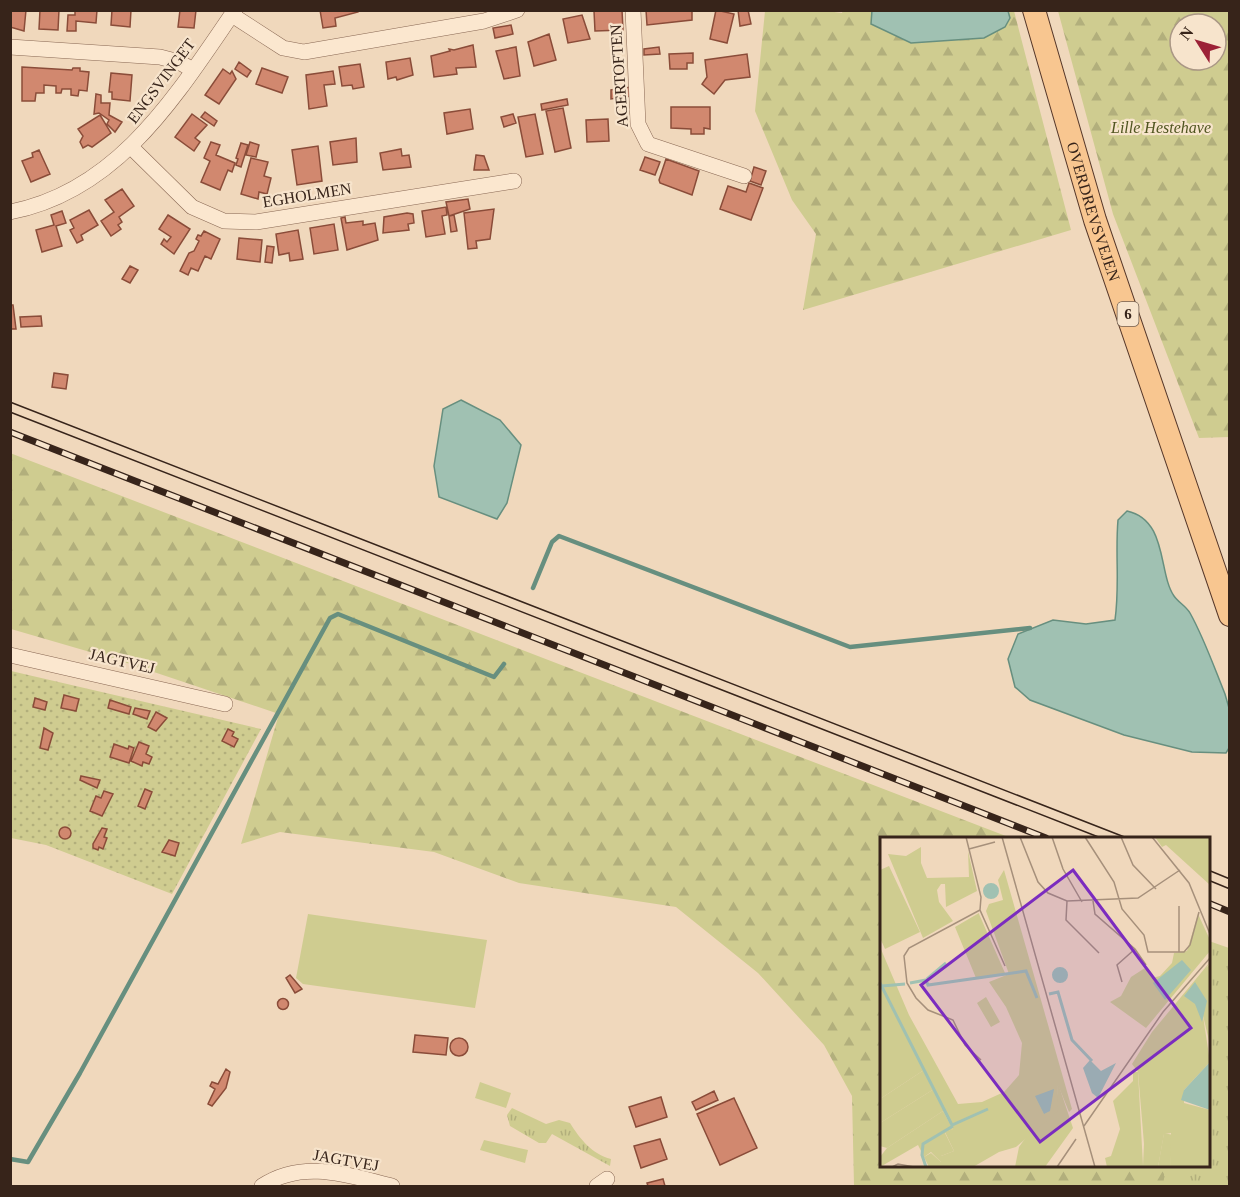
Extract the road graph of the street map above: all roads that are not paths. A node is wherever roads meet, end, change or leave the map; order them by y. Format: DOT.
graph roads {
  1 [pos="517,10"];
  2 [pos="633,10"];
  3 [pos="1034,10"];
  4 [pos="233,13"];
  5 [pos="10,47"];
  6 [pos="193,70"];
  7 [pos="131,147"];
  8 [pos="744,176"];
  9 [pos="514,181"];
  10 [pos="10,212"];
  11 [pos="1230,615"];
  12 [pos="10,655"];
  13 [pos="225,704"];
  14 [pos="262,1186"];
  15 [pos="392,1186"];
  1 -- 4 [label="street"];
  2 -- 8 [label="street, AGERTOFTEN"];
  3 -- 11 [label="main road, OVERDREVSVEJEN / 6"];
  4 -- 6 [label="street, ENGSVINGET"];
  5 -- 6 [label="street"];
  6 -- 7 [label="street, ENGSVINGET"];
  7 -- 9 [label="street, EGHOLMEN"];
  7 -- 10 [label="street, ENGSVINGET"];
  12 -- 13 [label="street, JAGTVEJ"];
  14 -- 15 [label="street, JAGTVEJ"];
}
